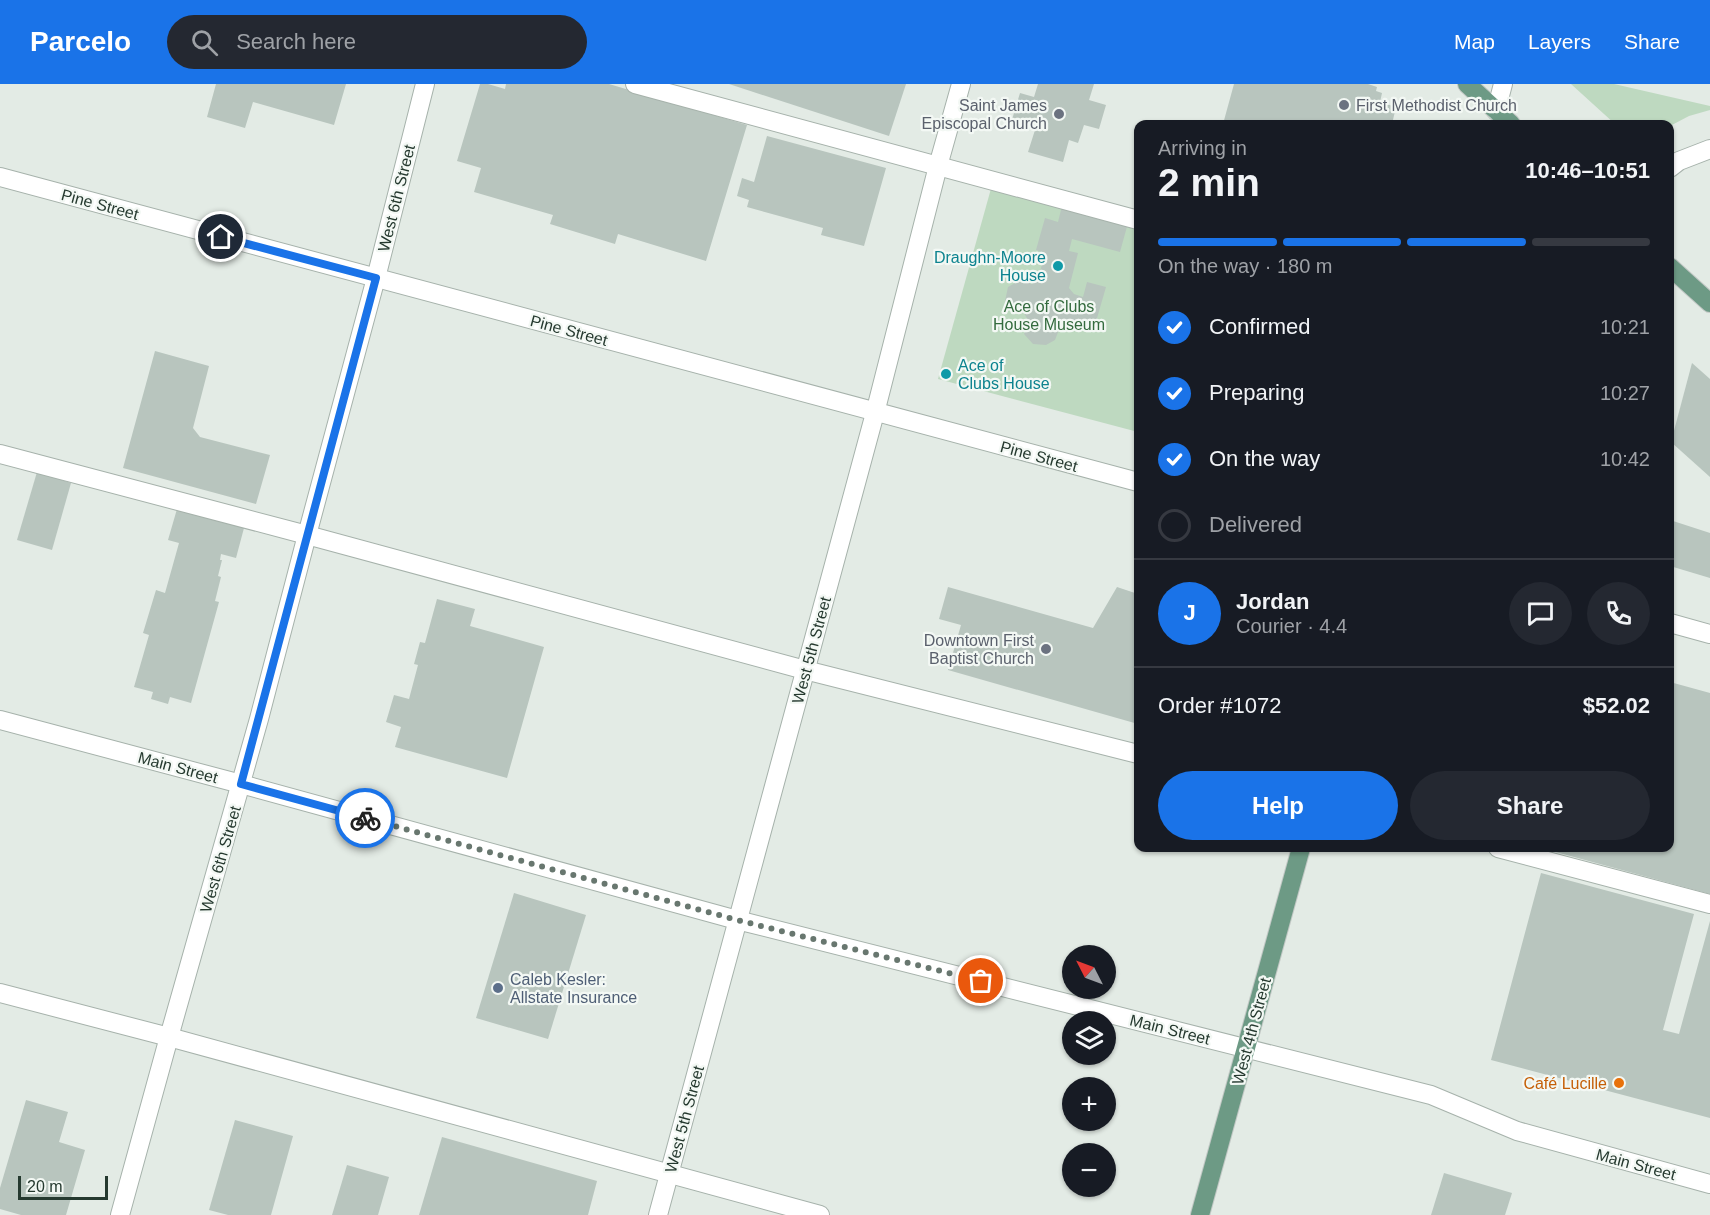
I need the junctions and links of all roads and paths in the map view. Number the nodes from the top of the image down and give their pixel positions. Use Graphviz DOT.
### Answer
graph roads {
  1 [pos="425,84"];
  2 [pos="635,84"];
  3 [pos="961,84"];
  4 [pos="1467,84"];
  5 [pos="1503,84"];
  6 [pos="1495,118"];
  7 [pos="1710,148"];
  8 [pos="1674,164"];
  9 [pos="938,166"];
  10 [pos="0,177"];
  11 [pos="1134,219"];
  12 [pos="1674,271"];
  13 [pos="376,278"];
  14 [pos="1710,303"];
  15 [pos="875,413"];
  16 [pos="0,454"];
  17 [pos="1134,481"];
  18 [pos="307,535"];
  19 [pos="1674,624"];
  20 [pos="1710,634"];
  21 [pos="805,670"];
  22 [pos="0,720"];
  23 [pos="1134,753"];
  24 [pos="241,784"];
  25 [pos="1300,852"];
  26 [pos="1513,852"];
  27 [pos="1710,904"];
  28 [pos="737,920"];
  29 [pos="0,993"];
  30 [pos="169,1037"];
  31 [pos="1247,1049"];
  32 [pos="669,1174"];
  33 [pos="1710,1184"];
  34 [pos="120,1215"];
  35 [pos="658,1215"];
  36 [pos="820,1215"];
  37 [pos="1200,1215"];
  1 -- 13 [label="street, West 6th Street"];
  2 -- 9 [label="street"];
  3 -- 9 [label="street, West 5th Street"];
  4 -- 6 [label="main road"];
  5 -- 6 [label="street"];
  7 -- 8 [label="street"];
  9 -- 11 [label="street"];
  9 -- 15 [label="street, West 5th Street"];
  10 -- 13 [label="street, Pine Street"];
  12 -- 14 [label="main road"];
  13 -- 15 [label="street, Pine Street"];
  13 -- 18 [label="street, West 6th Street"];
  15 -- 17 [label="street, Pine Street"];
  15 -- 21 [label="street, West 5th Street"];
  16 -- 18 [label="street"];
  18 -- 21 [label="street"];
  18 -- 24 [label="street, West 6th Street"];
  19 -- 20 [label="street"];
  21 -- 23 [label="street"];
  21 -- 28 [label="street, West 5th Street"];
  22 -- 24 [label="street, Main Street"];
  24 -- 28 [label="street, Main Street"];
  24 -- 30 [label="street, West 6th Street"];
  25 -- 31 [label="main road, West 4th Street"];
  26 -- 27 [label="street"];
  28 -- 31 [label="street, Main Street"];
  28 -- 32 [label="street, West 5th Street"];
  29 -- 30 [label="street"];
  30 -- 32 [label="street"];
  30 -- 34 [label="street, West 6th Street"];
  31 -- 33 [label="street, Main Street"];
  31 -- 37 [label="main road, West 4th Street"];
  32 -- 35 [label="street, West 5th Street"];
  32 -- 36 [label="street"];
}
